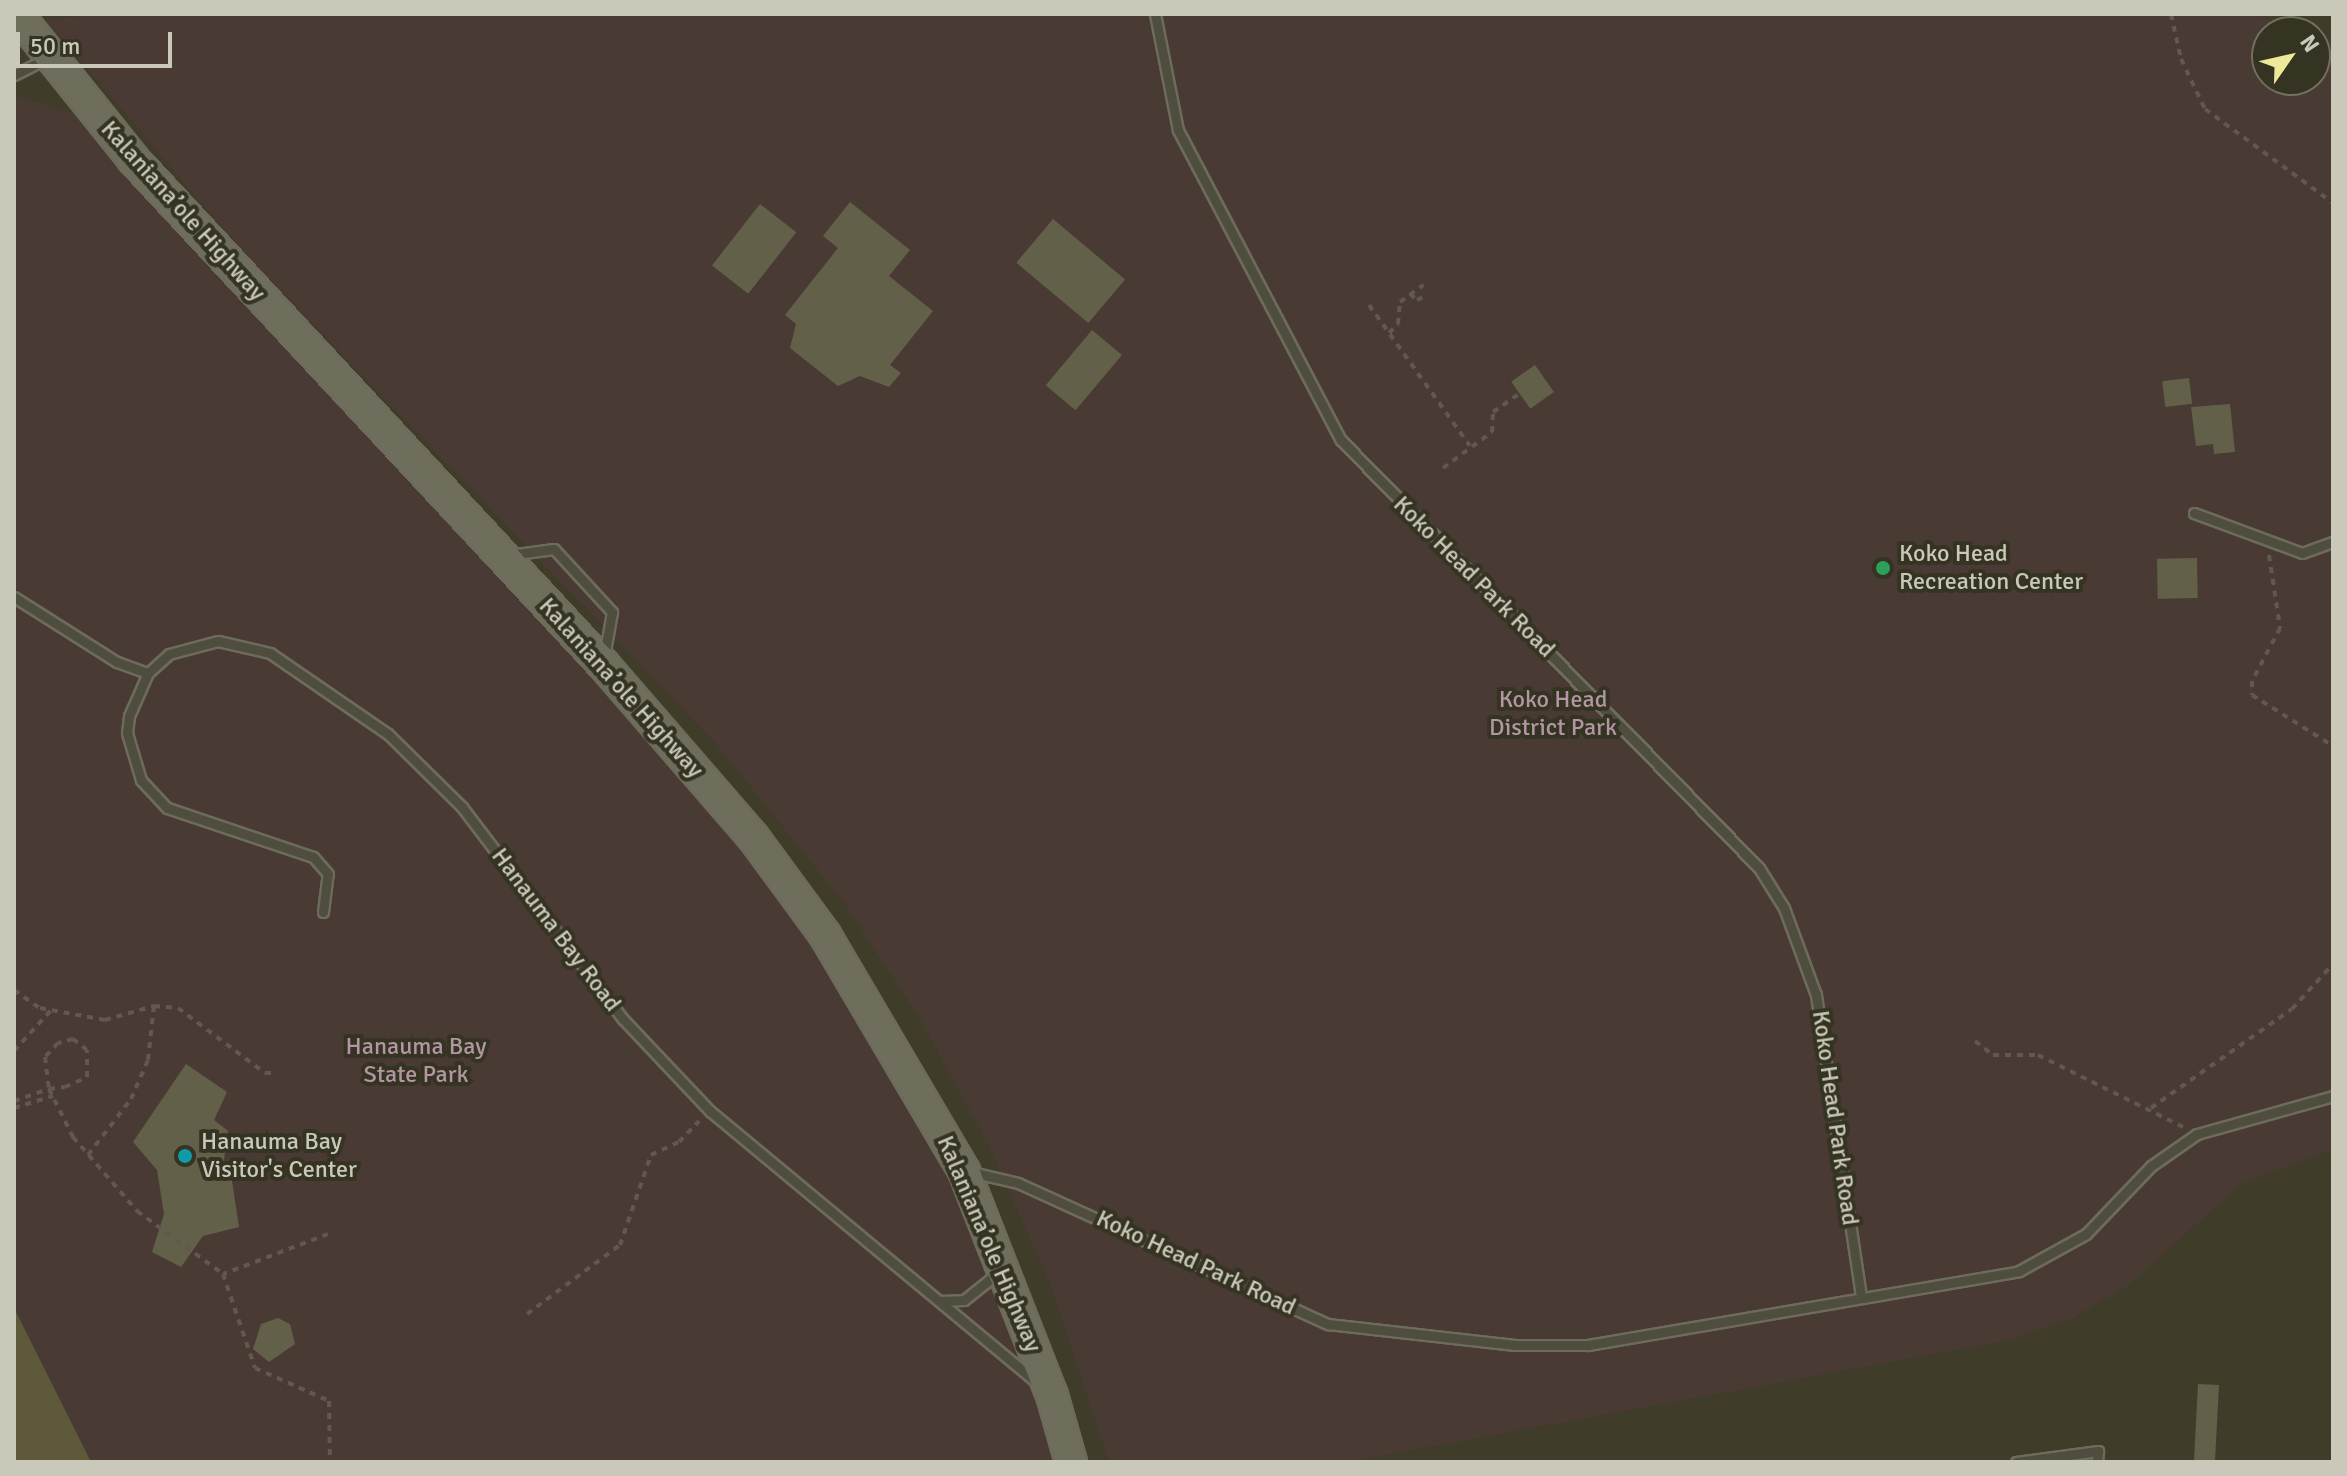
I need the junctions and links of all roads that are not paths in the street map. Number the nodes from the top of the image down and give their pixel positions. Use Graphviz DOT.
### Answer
graph roads {
  1 [pos="17,14"];
  2 [pos="1155,14"];
  3 [pos="49,56"];
  4 [pos="14,75"];
  5 [pos="2194,513"];
  6 [pos="2333,542"];
  7 [pos="503,555"];
  8 [pos="14,597"];
  9 [pos="603,664"];
  10 [pos="148,673"];
  11 [pos="323,912"];
  12 [pos="2333,1096"];
  13 [pos="964,1171"];
  14 [pos="1003,1268"];
  15 [pos="1861,1296"];
  16 [pos="939,1301"];
  17 [pos="1052,1395"];
  18 [pos="1071,1462"];
  19 [pos="2016,1462"];
  20 [pos="2097,1462"];
  1 -- 3 [label="main road, Kalaniana’ole Highway"];
  2 -- 15 [label="lane, Koko Head Park Road"];
  3 -- 4 [label="lane"];
  3 -- 7 [label="main road, Kalaniana’ole Highway"];
  5 -- 6 [label="lane"];
  7 -- 9 [label="main road, Kalaniana’ole Highway"];
  7 -- 9 [label="lane"];
  8 -- 10 [label="lane"];
  9 -- 13 [label="main road, Kalaniana’ole Highway"];
  10 -- 11 [label="lane"];
  10 -- 16 [label="lane, Hanauma Bay Road"];
  12 -- 15 [label="lane, Koko Head Park Road"];
  13 -- 14 [label="main road, Kalaniana’ole Highway"];
  13 -- 15 [label="lane, Koko Head Park Road"];
  14 -- 16 [label="lane"];
  14 -- 17 [label="main road, Kalaniana’ole Highway"];
  16 -- 17 [label="lane, Hanauma Bay Road"];
  17 -- 18 [label="main road, Kalaniana’ole Highway"];
  19 -- 20 [label="lane"];
}
